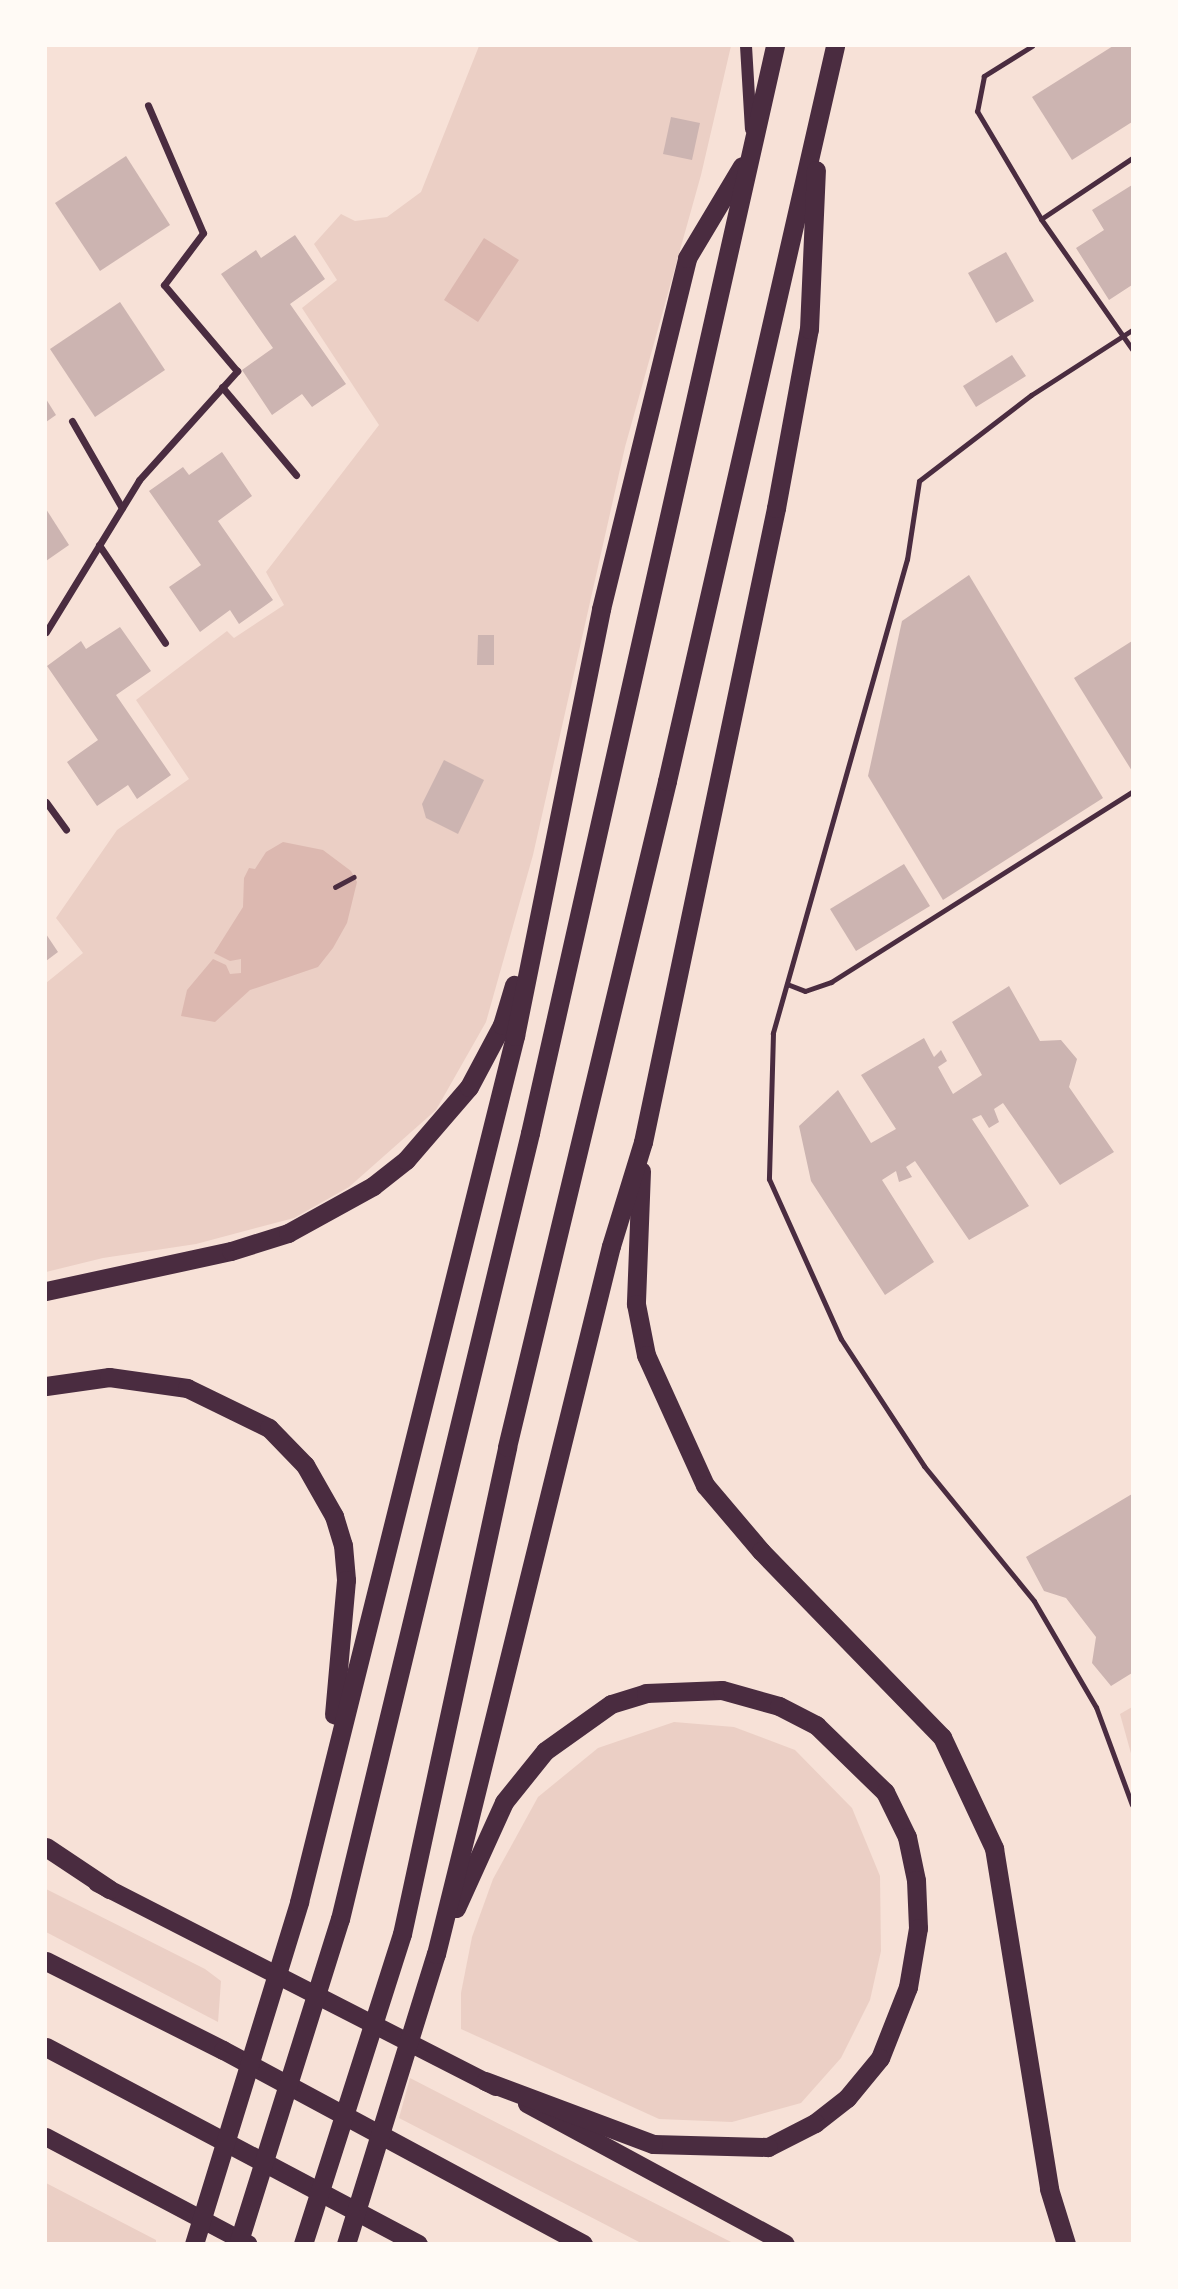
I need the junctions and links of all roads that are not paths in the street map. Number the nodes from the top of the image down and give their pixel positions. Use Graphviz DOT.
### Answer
graph roads {
  1 [pos="746,46"];
  2 [pos="775,46"];
  3 [pos="835,46"];
  4 [pos="1032,46"];
  5 [pos="148,105"];
  6 [pos="818,127"];
  7 [pos="752,150"];
  8 [pos="1132,159"];
  9 [pos="1041,219"];
  10 [pos="1132,330"];
  11 [pos="1124,336"];
  12 [pos="1132,349"];
  13 [pos="222,387"];
  14 [pos="72,421"];
  15 [pos="296,475"];
  16 [pos="122,508"];
  17 [pos="99,545"];
  18 [pos="46,632"];
  19 [pos="165,643"];
  20 [pos="1132,792"];
  21 [pos="46,802"];
  22 [pos="66,830"];
  23 [pos="530,949"];
  24 [pos="787,984"];
  25 [pos="643,1142"];
  26 [pos="46,1291"];
  27 [pos="46,1386"];
  28 [pos="1132,1805"];
  29 [pos="323,1808"];
  30 [pos="46,1847"];
  31 [pos="46,1858"];
  32 [pos="109,1889"];
  33 [pos="436,1954"];
  34 [pos="46,1961"];
  35 [pos="46,2047"];
  36 [pos="485,2081"];
  37 [pos="46,2137"];
  38 [pos="194,2244"];
  39 [pos="238,2244"];
  40 [pos="248,2244"];
  41 [pos="303,2244"];
  42 [pos="346,2244"];
  43 [pos="418,2244"];
  44 [pos="583,2244"];
  45 [pos="786,2244"];
  46 [pos="1066,2244"];
  1 -- 7 [label="street"];
  2 -- 7 [label="highway"];
  3 -- 6 [label="highway"];
  4 -- 9 [label="lane"];
  5 -- 13 [label="street"];
  6 -- 25 [label="highway"];
  6 -- 41 [label="highway"];
  7 -- 23 [label="highway"];
  7 -- 39 [label="highway"];
  8 -- 9 [label="lane"];
  9 -- 11 [label="lane"];
  10 -- 11 [label="lane"];
  11 -- 12 [label="lane"];
  11 -- 24 [label="lane"];
  13 -- 15 [label="street"];
  13 -- 16 [label="street"];
  14 -- 16 [label="street"];
  16 -- 17 [label="street"];
  17 -- 18 [label="street"];
  17 -- 19 [label="street"];
  20 -- 24 [label="lane"];
  21 -- 22 [label="street"];
  23 -- 26 [label="highway"];
  23 -- 29 [label="highway"];
  24 -- 28 [label="lane"];
  25 -- 33 [label="highway"];
  25 -- 46 [label="highway"];
  27 -- 29 [label="highway"];
  29 -- 38 [label="highway"];
  30 -- 32 [label="highway"];
  31 -- 32 [label="main road"];
  32 -- 36 [label="main road"];
  33 -- 36 [label="highway"];
  33 -- 42 [label="highway"];
  34 -- 44 [label="highway"];
  35 -- 43 [label="highway"];
  36 -- 45 [label="main road"];
  37 -- 40 [label="main road"];
}
